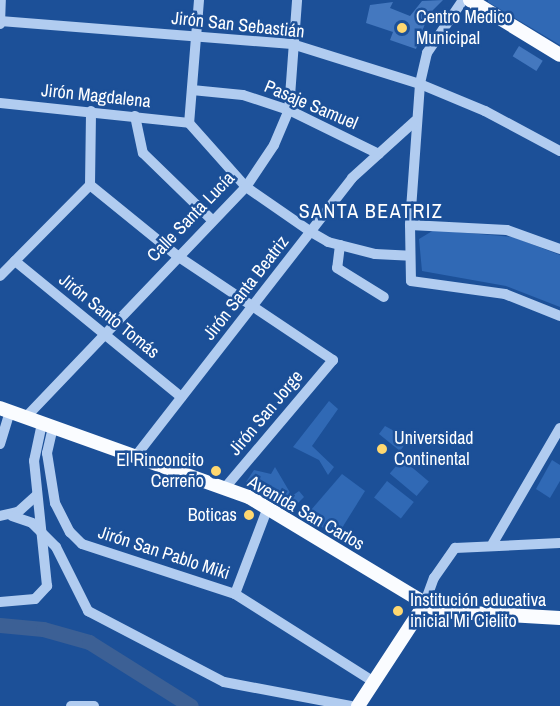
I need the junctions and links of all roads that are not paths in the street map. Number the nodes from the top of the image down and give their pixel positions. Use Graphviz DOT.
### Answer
graph roads {
  1 [pos="2,0"];
  2 [pos="199,0"];
  3 [pos="297,0"];
  4 [pos="463,0"];
  5 [pos="470,0"];
  6 [pos="0,22"];
  7 [pos="196,36"];
  8 [pos="292,44"];
  9 [pos="560,56"];
  10 [pos="420,84"];
  11 [pos="192,90"];
  12 [pos="0,103"];
  13 [pos="289,110"];
  14 [pos="91,111"];
  15 [pos="135,116"];
  16 [pos="415,121"];
  17 [pos="189,123"];
  18 [pos="560,151"];
  19 [pos="379,154"];
  20 [pos="90,185"];
  21 [pos="246,187"];
  22 [pos="212,220"];
  23 [pos="410,225"];
  24 [pos="311,232"];
  25 [pos="340,245"];
  26 [pos="560,249"];
  27 [pos="176,255"];
  28 [pos="410,256"];
  29 [pos="15,261"];
  30 [pos="0,276"];
  31 [pos="384,297"];
  32 [pos="251,308"];
  33 [pos="560,316"];
  34 [pos="103,333"];
  35 [pos="181,397"];
  36 [pos="5,410"];
  37 [pos="26,417"];
  38 [pos="48,425"];
  39 [pos="560,428"];
  40 [pos="0,444"];
  41 [pos="135,457"];
  42 [pos="225,488"];
  43 [pos="37,495"];
  44 [pos="268,507"];
  45 [pos="6,516"];
  46 [pos="42,532"];
  47 [pos="492,543"];
  48 [pos="560,543"];
  49 [pos="235,594"];
  50 [pos="0,602"];
  51 [pos="424,605"];
  52 [pos="560,618"];
  53 [pos="374,682"];
  54 [pos="70,706"];
  55 [pos="94,706"];
  56 [pos="351,706"];
  57 [pos="358,706"];
  1 -- 6 [label="street"];
  2 -- 7 [label="street"];
  3 -- 8 [label="street, Calle Santa Lucía"];
  4 -- 10 [label="street"];
  5 -- 9 [label="main road"];
  6 -- 7 [label="street, Jirón San Sebastián"];
  7 -- 8 [label="street, Jirón San Sebastián"];
  7 -- 11 [label="street"];
  8 -- 10 [label="street, Jirón San Sebastián"];
  8 -- 13 [label="street, Calle Santa Lucía"];
  10 -- 16 [label="street"];
  10 -- 18 [label="street, Jirón San Sebastián"];
  11 -- 13 [label="street, Pasaje Samuel"];
  11 -- 17 [label="street"];
  12 -- 14 [label="street, Jirón Magdalena"];
  13 -- 19 [label="street, Pasaje Samuel"];
  13 -- 21 [label="street, Calle Santa Lucía"];
  14 -- 15 [label="street, Jirón Magdalena"];
  14 -- 20 [label="street"];
  15 -- 17 [label="street, Jirón Magdalena"];
  15 -- 22 [label="street"];
  16 -- 19 [label="street, Jirón Santa Beatriz"];
  16 -- 23 [label="street"];
  17 -- 21 [label="street"];
  19 -- 24 [label="street, Jirón Santa Beatriz"];
  20 -- 27 [label="street"];
  20 -- 29 [label="street"];
  21 -- 22 [label="street, Calle Santa Lucía"];
  21 -- 24 [label="street"];
  22 -- 27 [label="street, Calle Santa Lucía"];
  23 -- 26 [label="street"];
  23 -- 28 [label="street"];
  24 -- 25 [label="street"];
  24 -- 32 [label="street, Jirón Santa Beatriz"];
  25 -- 28 [label="street"];
  25 -- 31 [label="street"];
  27 -- 32 [label="street"];
  27 -- 34 [label="street, Calle Santa Lucía"];
  28 -- 33 [label="street"];
  29 -- 30 [label="street"];
  29 -- 34 [label="street, Jirón Santo Tomás"];
  32 -- 35 [label="street, Jirón Santa Beatriz"];
  32 -- 42 [label="street, Jirón San Jorge"];
  34 -- 35 [label="street, Jirón Santo Tomás"];
  34 -- 37 [label="street, Calle Santa Lucía"];
  35 -- 41 [label="street, Jirón Santa Beatriz"];
  36 -- 37 [label="main road, Avenida San Carlos"];
  36 -- 40 [label="street"];
  37 -- 38 [label="main road, Avenida San Carlos"];
  38 -- 41 [label="main road, Avenida San Carlos"];
  38 -- 43 [label="street"];
  38 -- 49 [label="street, Jirón San Pablo Miki"];
  39 -- 47 [label="street"];
  41 -- 42 [label="main road, Avenida San Carlos"];
  42 -- 44 [label="main road, Avenida San Carlos"];
  43 -- 45 [label="street"];
  43 -- 46 [label="street"];
  44 -- 49 [label="street"];
  44 -- 51 [label="main road, Avenida San Carlos"];
  45 -- 46 [label="street"];
  46 -- 50 [label="street"];
  46 -- 56 [label="street"];
  47 -- 48 [label="street"];
  47 -- 51 [label="street"];
  49 -- 53 [label="street, Jirón San Pablo Miki"];
  51 -- 52 [label="main road, Avenida San Carlos"];
  51 -- 53 [label="main road"];
  53 -- 57 [label="main road"];
  54 -- 55 [label="street"];
}
